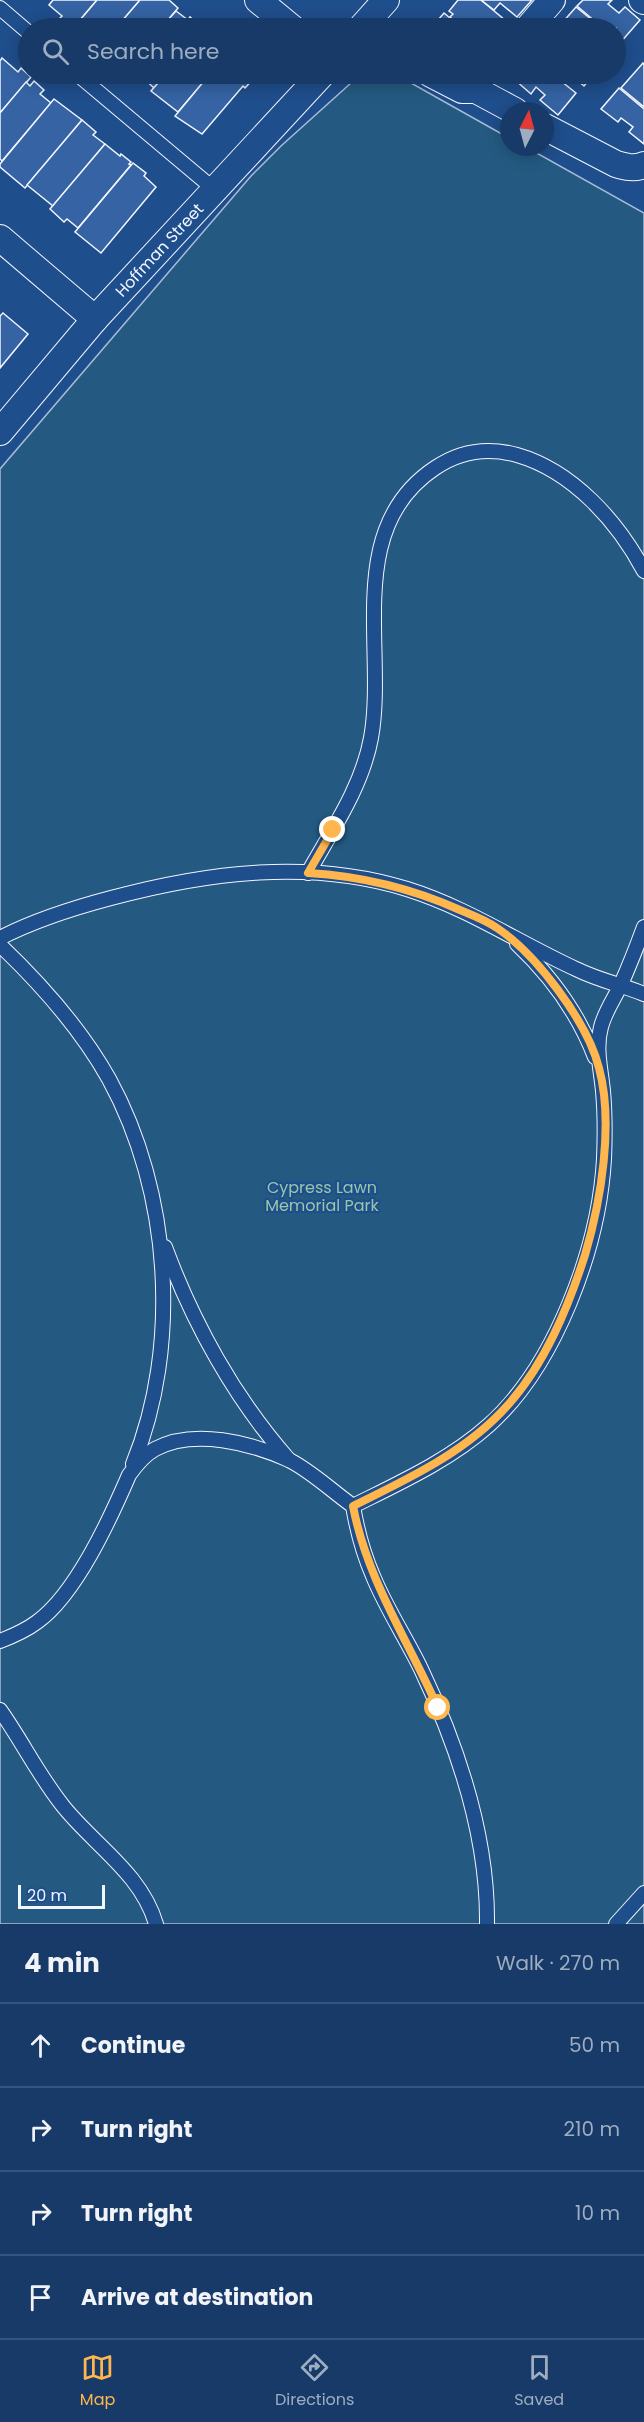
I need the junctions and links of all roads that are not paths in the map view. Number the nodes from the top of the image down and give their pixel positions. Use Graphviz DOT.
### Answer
graph roads {
  1 [pos="258,0"];
  2 [pos="386,0"];
  3 [pos="552,0"];
  4 [pos="0,8"];
  5 [pos="280,18"];
  6 [pos="370,18"];
  7 [pos="537,18"];
  8 [pos="18,23"];
  9 [pos="89,84"];
  10 [pos="313,84"];
  11 [pos="450,84"];
  12 [pos="477,84"];
  13 [pos="484,84"];
  14 [pos="505,102"];
  15 [pos="554,132"];
  16 [pos="644,165"];
  17 [pos="215,190"];
  18 [pos="0,238"];
  19 [pos="95,319"];
  20 [pos="0,432"];
  21 [pos="644,571"];
  22 [pos="308,873"];
  23 [pos="495,926"];
  24 [pos="644,927"];
  25 [pos="0,938"];
  26 [pos="0,945"];
  27 [pos="620,985"];
  28 [pos="644,994"];
  29 [pos="599,1068"];
  30 [pos="156,1217"];
  31 [pos="290,1461"];
  32 [pos="129,1475"];
  33 [pos="353,1506"];
  34 [pos="0,1641"];
  35 [pos="0,1710"];
  36 [pos="644,1893"];
  37 [pos="156,1924"];
  38 [pos="487,1924"];
  39 [pos="616,1924"];
  1 -- 5 [label="street"];
  2 -- 6 [label="street"];
  3 -- 7 [label="street"];
  4 -- 8 [label="lane"];
  9 -- 17 [label="lane"];
  10 -- 17 [label="street, Hoffman Street"];
  11 -- 12 [label="street"];
  13 -- 14 [label="street"];
  15 -- 16 [label="street"];
  17 -- 19 [label="street, Hoffman Street"];
  18 -- 19 [label="street"];
  19 -- 20 [label="street, Hoffman Street"];
  21 -- 22 [label="lane"];
  22 -- 23 [label="lane"];
  22 -- 25 [label="lane"];
  23 -- 27 [label="lane"];
  23 -- 29 [label="lane"];
  24 -- 27 [label="lane"];
  26 -- 30 [label="lane"];
  27 -- 28 [label="lane"];
  27 -- 29 [label="lane"];
  29 -- 33 [label="lane"];
  30 -- 31 [label="lane"];
  30 -- 32 [label="lane"];
  31 -- 32 [label="lane"];
  31 -- 33 [label="lane"];
  32 -- 34 [label="lane"];
  33 -- 38 [label="lane"];
  35 -- 37 [label="lane"];
  36 -- 39 [label="lane"];
}
